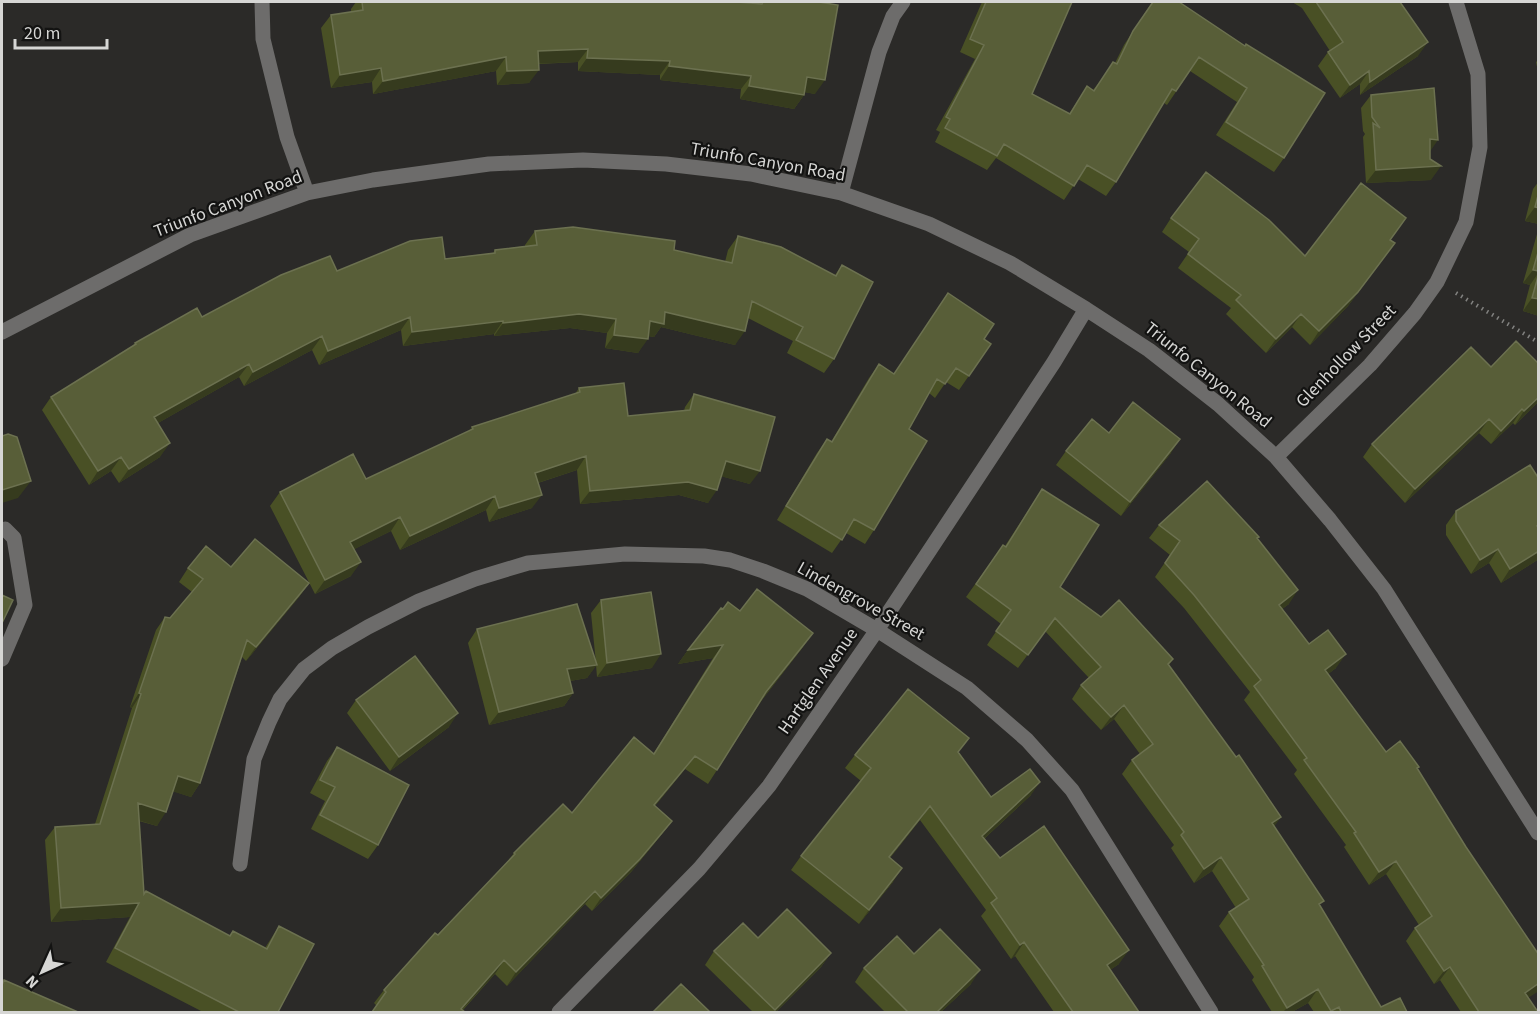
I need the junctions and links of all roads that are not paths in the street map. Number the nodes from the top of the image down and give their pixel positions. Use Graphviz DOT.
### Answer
graph roads {
  1 [pos="262,2"];
  2 [pos="903,2"];
  3 [pos="1456,2"];
  4 [pos="307,193"];
  5 [pos="841,193"];
  6 [pos="1086,309"];
  7 [pos="2,332"];
  8 [pos="1276,457"];
  9 [pos="2,530"];
  10 [pos="877,630"];
  11 [pos="2,659"];
  12 [pos="1539,833"];
  13 [pos="240,864"];
  14 [pos="559,1012"];
  15 [pos="1211,1012"];
  1 -- 4 [label="street"];
  2 -- 5 [label="street"];
  3 -- 8 [label="street, Glenhollow Street"];
  4 -- 5 [label="street, Triunfo Canyon Road"];
  4 -- 7 [label="street, Triunfo Canyon Road"];
  5 -- 6 [label="street, Triunfo Canyon Road"];
  6 -- 8 [label="street, Triunfo Canyon Road"];
  6 -- 10 [label="street, Hartglen Avenue"];
  8 -- 12 [label="street, Triunfo Canyon Road"];
  9 -- 11 [label="street"];
  10 -- 13 [label="street, Lindengrove Street"];
  10 -- 14 [label="street, Hartglen Avenue"];
  10 -- 15 [label="street, Lindengrove Street"];
}
